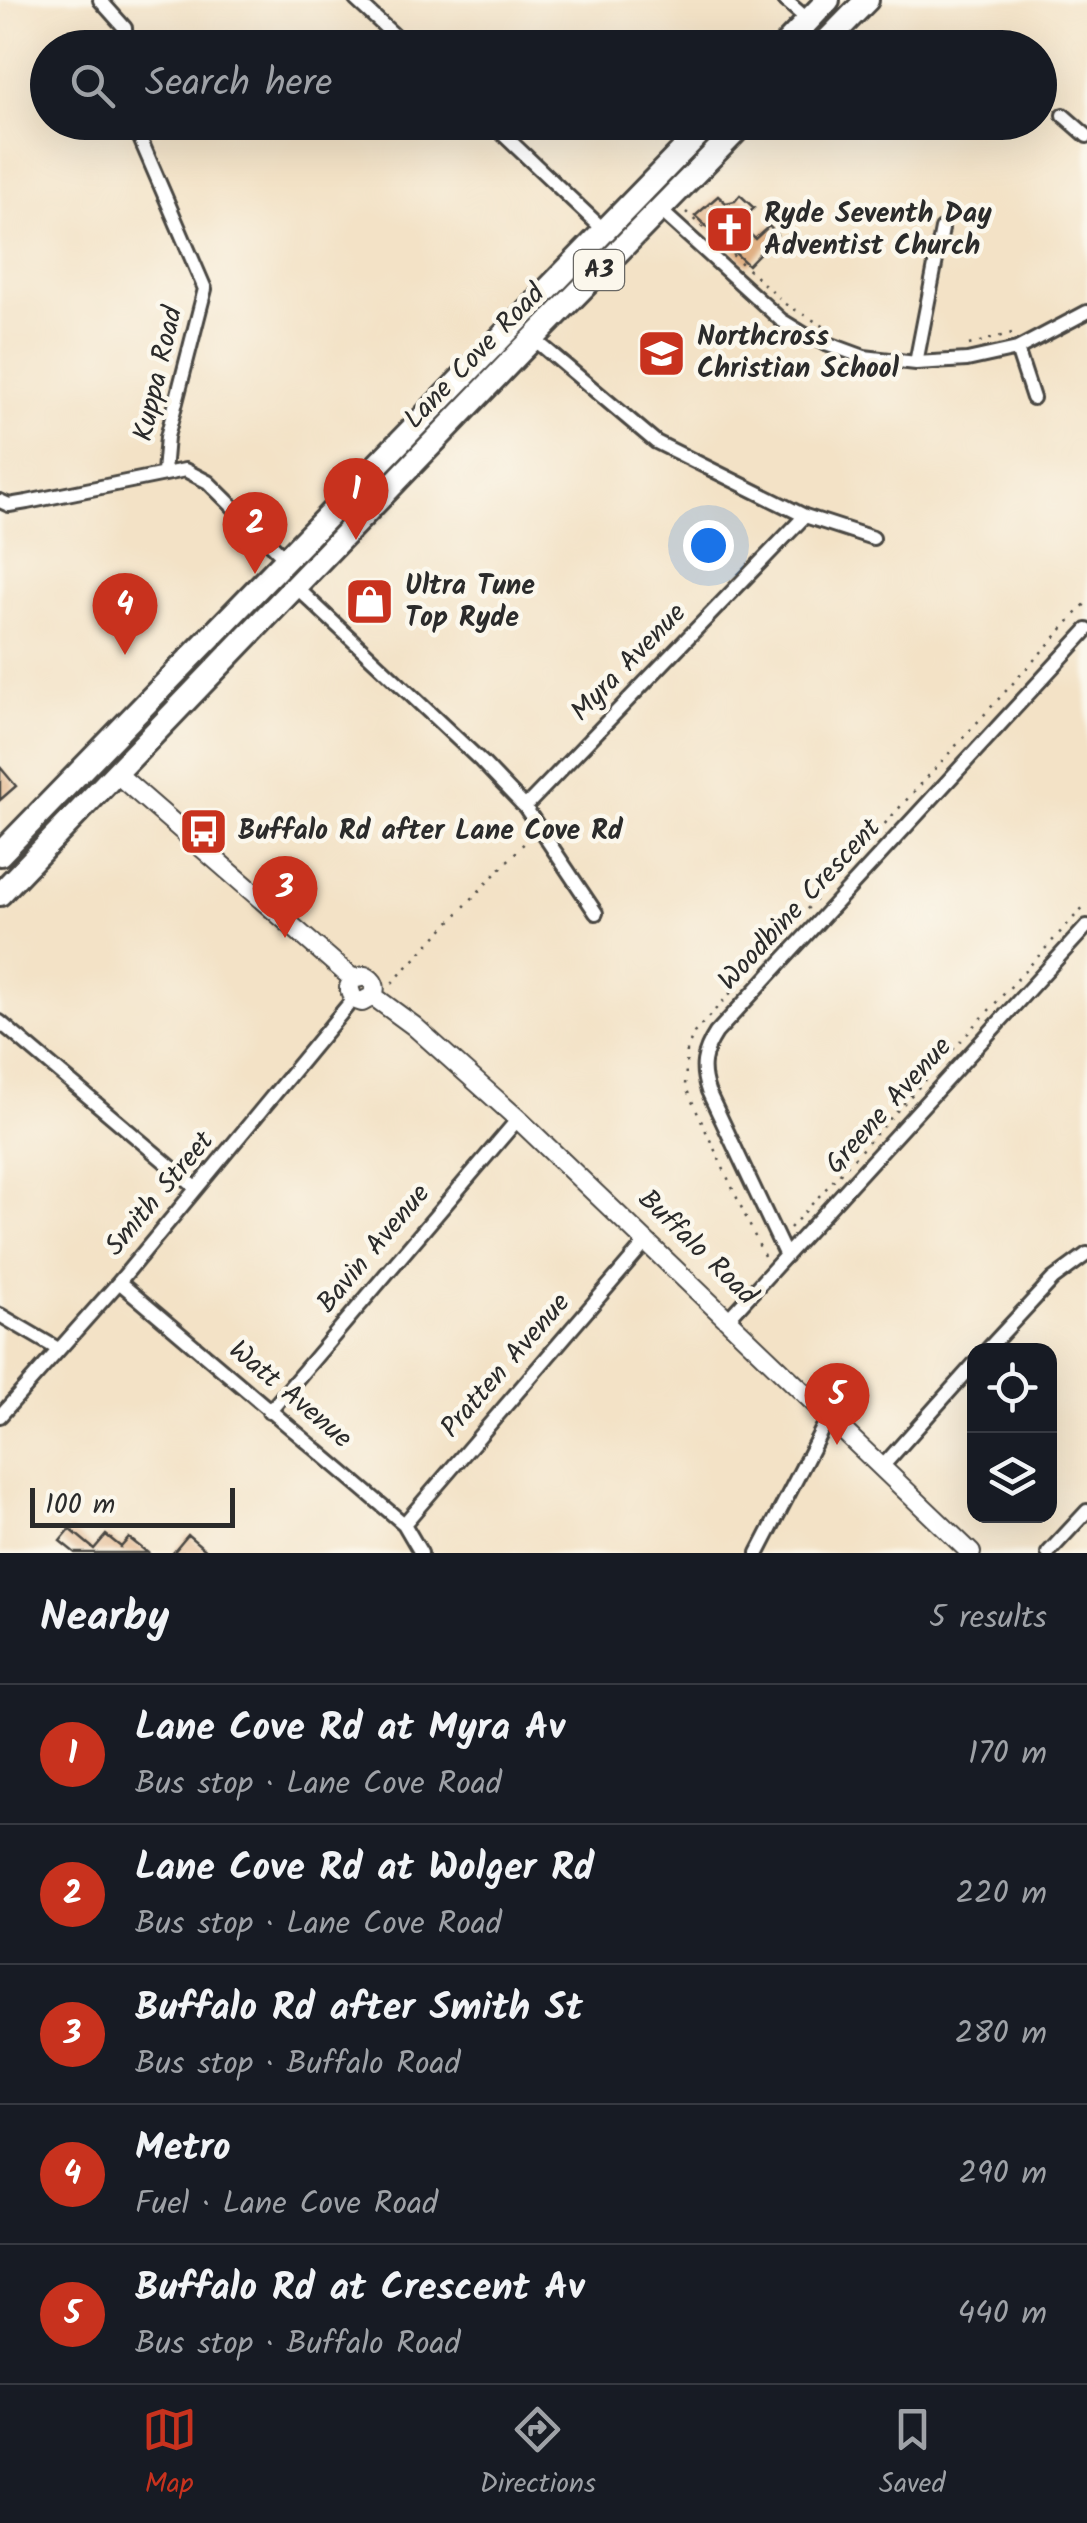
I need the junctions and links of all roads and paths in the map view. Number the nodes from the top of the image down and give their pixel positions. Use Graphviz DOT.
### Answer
graph roads {
  1 [pos="100,0"];
  2 [pos="356,0"];
  3 [pos="785,0"];
  4 [pos="828,0"];
  5 [pos="867,0"];
  6 [pos="808,20"];
  7 [pos="125,30"];
  8 [pos="388,30"];
  9 [pos="799,30"];
  10 [pos="838,30"];
  11 [pos="1063,115"];
  12 [pos="1087,136"];
  13 [pos="141,140"];
  14 [pos="509,140"];
  15 [pos="693,140"];
  16 [pos="729,140"];
  17 [pos="670,209"];
  18 [pos="942,229"];
  19 [pos="605,231"];
  20 [pos="1087,312"];
  21 [pos="826,327"];
  22 [pos="1022,330"];
  23 [pos="534,338"];
  24 [pos="966,346"];
  25 [pos="1017,349"];
  26 [pos="916,364"];
  27 [pos="1033,398"];
  28 [pos="164,472"];
  29 [pos="0,501"];
  30 [pos="805,516"];
  31 [pos="873,538"];
  32 [pos="286,558"];
  33 [pos="296,586"];
  34 [pos="1087,630"];
  35 [pos="96,756"];
  36 [pos="117,774"];
  37 [pos="525,807"];
  38 [pos="537,829"];
  39 [pos="0,854"];
  40 [pos="0,894"];
  41 [pos="1087,903"];
  42 [pos="596,912"];
  43 [pos="1087,926"];
  44 [pos="354,979"];
  45 [pos="391,984"];
  46 [pos="374,996"];
  47 [pos="353,999"];
  48 [pos="0,1022"];
  49 [pos="518,1119"];
  50 [pos="196,1188"];
  51 [pos="789,1229"];
  52 [pos="647,1241"];
  53 [pos="1087,1254"];
  54 [pos="786,1256"];
  55 [pos="119,1282"];
  56 [pos="0,1315"];
  57 [pos="727,1320"];
  58 [pos="994,1343"];
  59 [pos="58,1349"];
  60 [pos="967,1372"];
  61 [pos="269,1412"];
  62 [pos="0,1416"];
  63 [pos="830,1416"];
  64 [pos="880,1468"];
  65 [pos="1087,1511"];
  66 [pos="404,1524"];
  67 [pos="421,1553"];
  68 [pos="758,1553"];
  69 [pos="971,1553"];
  70 [pos="1048,1553"];
  1 -- 7 [label="street"];
  2 -- 8 [label="street"];
  3 -- 6 [label="street"];
  4 -- 6 [label="highway"];
  5 -- 10 [label="highway"];
  6 -- 9 [label="highway"];
  11 -- 12 [label="street"];
  13 -- 28 [label="street, Kuppa Road"];
  14 -- 19 [label="street"];
  15 -- 19 [label="highway, Lane Cove Road / A3"];
  16 -- 17 [label="highway, Lane Cove Road / A3"];
  17 -- 21 [label="path"];
  17 -- 23 [label="highway, Lane Cove Road / A3"];
  17 -- 26 [label="street"];
  18 -- 26 [label="street"];
  19 -- 32 [label="highway, Lane Cove Road / A3"];
  20 -- 25 [label="street"];
  22 -- 24 [label="path"];
  23 -- 30 [label="street"];
  23 -- 33 [label="highway, Lane Cove Road / A3"];
  25 -- 26 [label="street"];
  25 -- 27 [label="street"];
  28 -- 29 [label="street"];
  28 -- 32 [label="street"];
  30 -- 31 [label="street"];
  30 -- 37 [label="street, Myra Avenue"];
  32 -- 35 [label="highway, Lane Cove Road / A3"];
  33 -- 36 [label="highway, Lane Cove Road / A3"];
  33 -- 37 [label="street"];
  34 -- 54 [label="street, Woodbine Crescent"];
  35 -- 36 [label="highway"];
  35 -- 39 [label="highway, Lane Cove Road / A3"];
  36 -- 40 [label="highway, Lane Cove Road / A3"];
  36 -- 44 [label="street"];
  37 -- 38 [label="street"];
  38 -- 42 [label="street"];
  38 -- 45 [label="path"];
  41 -- 51 [label="path"];
  43 -- 54 [label="street, Greene Avenue"];
  44 -- 46 [label="street"];
  44 -- 47 [label="street"];
  46 -- 47 [label="street"];
  46 -- 49 [label="street, Buffalo Road"];
  47 -- 50 [label="street, Smith Street"];
  48 -- 50 [label="street"];
  49 -- 52 [label="street, Buffalo Road"];
  49 -- 61 [label="street, Bavin Avenue"];
  50 -- 55 [label="street, Smith Street"];
  52 -- 57 [label="street, Buffalo Road"];
  52 -- 66 [label="street, Pratten Avenue"];
  53 -- 58 [label="street"];
  54 -- 57 [label="street, Greene Avenue"];
  55 -- 59 [label="street, Smith Street"];
  55 -- 61 [label="street, Watt Avenue"];
  56 -- 59 [label="street"];
  57 -- 63 [label="street, Buffalo Road"];
  59 -- 62 [label="street, Smith Street"];
  60 -- 64 [label="street"];
  61 -- 66 [label="street, Watt Avenue"];
  63 -- 64 [label="street, Buffalo Road"];
  63 -- 68 [label="street"];
  64 -- 69 [label="street, Buffalo Road"];
  65 -- 70 [label="street"];
  66 -- 67 [label="street, Watt Avenue"];
}
